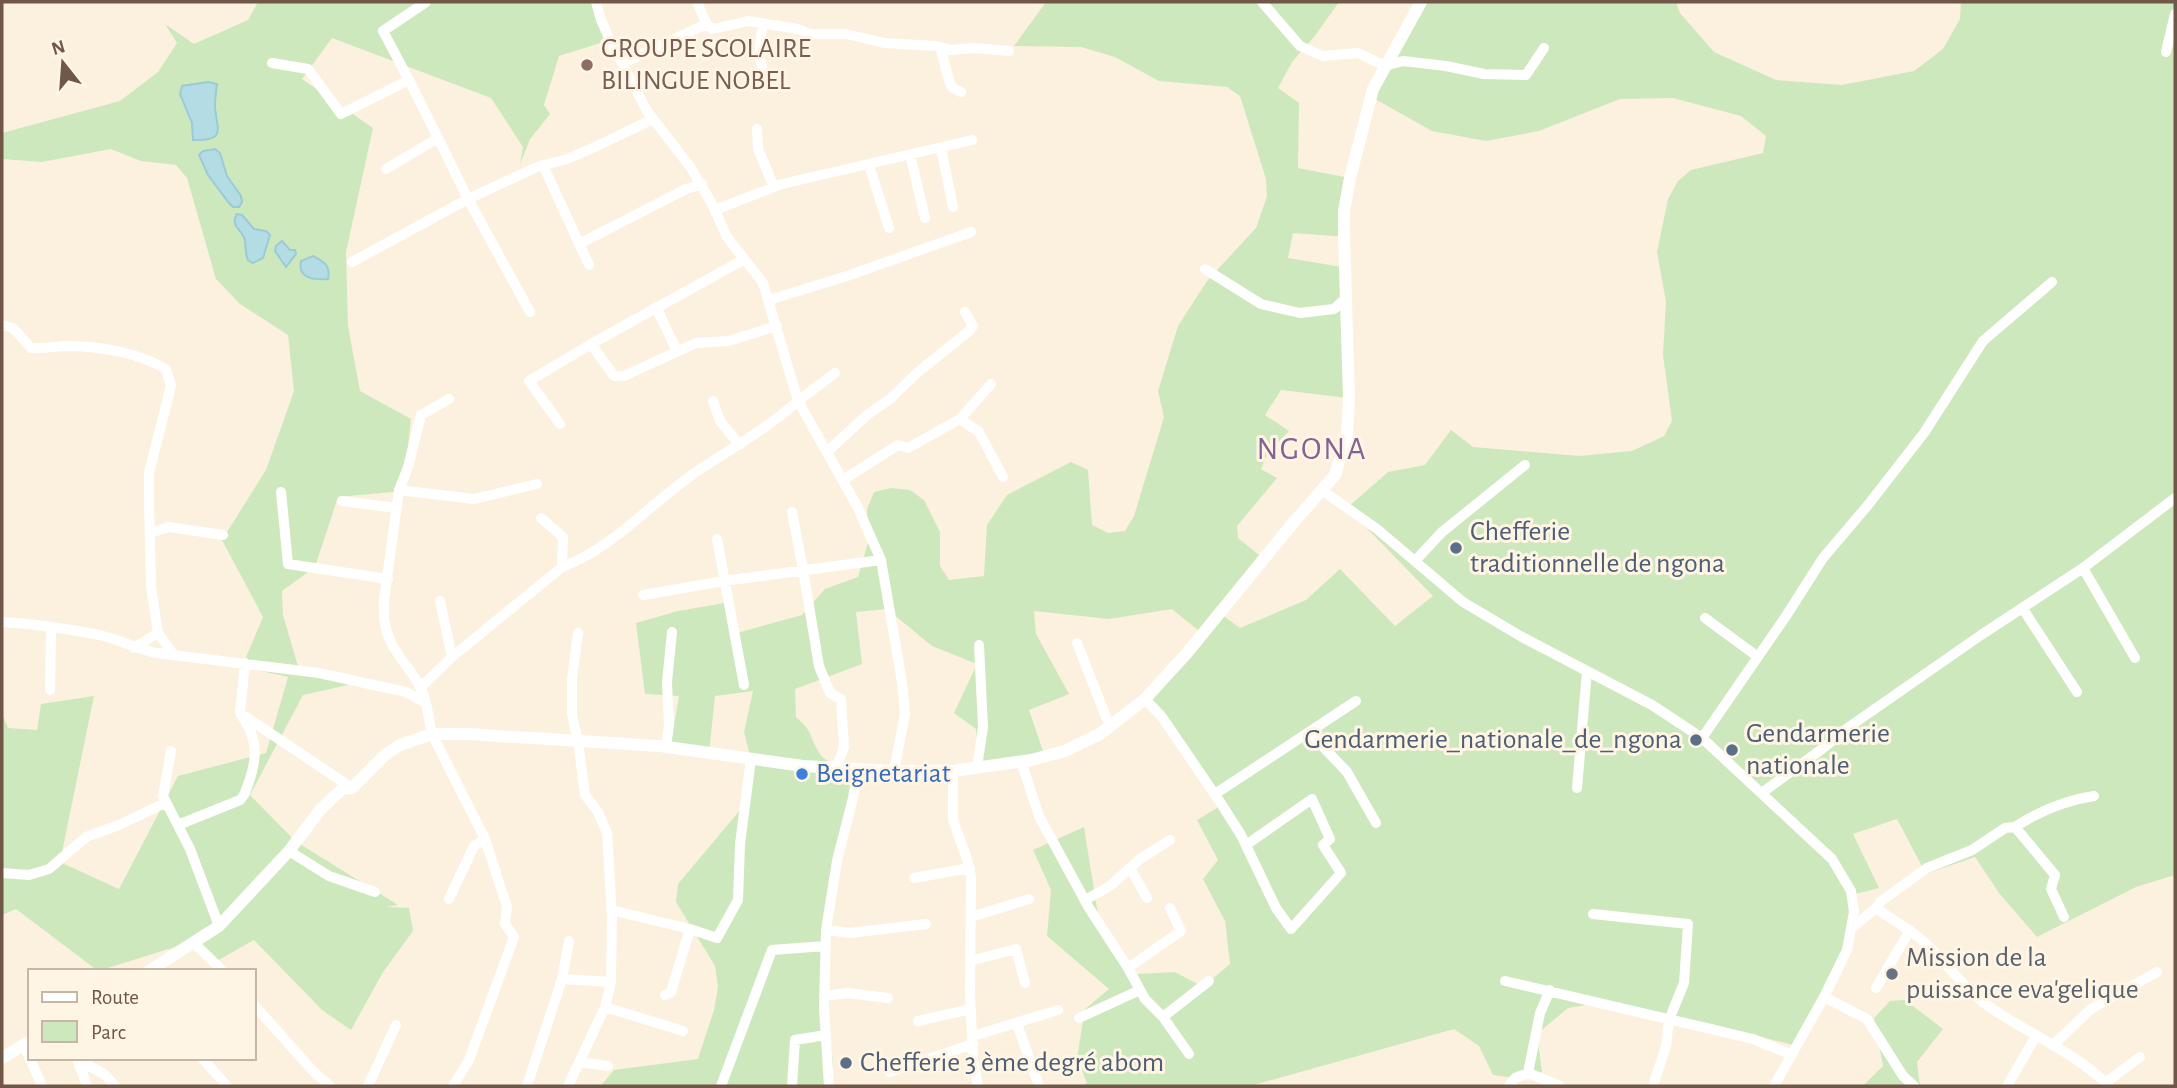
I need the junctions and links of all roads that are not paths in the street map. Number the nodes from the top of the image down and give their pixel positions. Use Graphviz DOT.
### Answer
graph roads {
  1 [pos="426,2"];
  2 [pos="596,2"];
  3 [pos="698,2"];
  4 [pos="1262,2"];
  5 [pos="1421,2"];
  6 [pos="2175,14"];
  7 [pos="763,23"];
  8 [pos="707,25"];
  9 [pos="940,47"];
  10 [pos="1544,48"];
  11 [pos="1009,51"];
  12 [pos="2166,52"];
  13 [pos="272,63"];
  14 [pos="623,63"];
  15 [pos="1385,66"];
  16 [pos="766,76"];
  17 [pos="409,80"];
  18 [pos="961,92"];
  19 [pos="653,118"];
  20 [pos="757,129"];
  21 [pos="438,138"];
  22 [pos="972,141"];
  23 [pos="941,148"];
  24 [pos="910,155"];
  25 [pos="543,165"];
  26 [pos="869,165"];
  27 [pos="386,169"];
  28 [pos="702,184"];
  29 [pos="774,187"];
  30 [pos="468,199"];
  31 [pos="953,207"];
  32 [pos="715,210"];
  33 [pos="925,218"];
  34 [pos="889,228"];
  35 [pos="971,232"];
  36 [pos="579,244"];
  37 [pos="743,260"];
  38 [pos="352,262"];
  39 [pos="589,265"];
  40 [pos="1205,269"];
  41 [pos="2052,282"];
  42 [pos="1347,297"];
  43 [pos="769,300"];
  44 [pos="656,307"];
  45 [pos="530,312"];
  46 [pos="965,313"];
  47 [pos="2,325"];
  48 [pos="777,326"];
  49 [pos="591,344"];
  50 [pos="677,351"];
  51 [pos="835,373"];
  52 [pos="991,384"];
  53 [pos="449,399"];
  54 [pos="713,401"];
  55 [pos="798,401"];
  56 [pos="960,419"];
  57 [pos="560,424"];
  58 [pos="740,445"];
  59 [pos="828,451"];
  60 [pos="1525,465"];
  61 [pos="1003,477"];
  62 [pos="843,481"];
  63 [pos="537,484"];
  64 [pos="399,490"];
  65 [pos="1323,491"];
  66 [pos="281,492"];
  67 [pos="2175,498"];
  68 [pos="342,501"];
  69 [pos="397,508"];
  70 [pos="792,512"];
  71 [pos="541,518"];
  72 [pos="150,533"];
  73 [pos="223,535"];
  74 [pos="717,539"];
  75 [pos="881,560"];
  76 [pos="1415,561"];
  77 [pos="562,568"];
  78 [pos="2083,568"];
  79 [pos="803,570"];
  80 [pos="388,579"];
  81 [pos="724,581"];
  82 [pos="643,595"];
  83 [pos="440,601"];
  84 [pos="2022,609"];
  85 [pos="1705,618"];
  86 [pos="3,623"];
  87 [pos="51,627"];
  88 [pos="672,632"];
  89 [pos="158,633"];
  90 [pos="578,633"];
  91 [pos="1077,643"];
  92 [pos="979,645"];
  93 [pos="134,648"];
  94 [pos="174,655"];
  95 [pos="452,657"];
  96 [pos="1758,657"];
  97 [pos="2135,658"];
  98 [pos="245,663"];
  99 [pos="1587,671"];
  100 [pos="744,685"];
  101 [pos="422,686"];
  102 [pos="50,690"];
  103 [pos="2077,692"];
  104 [pos="1145,699"];
  105 [pos="1356,701"];
  106 [pos="426,703"];
  107 [pos="240,713"];
  108 [pos="1110,727"];
  109 [pos="1310,732"];
  110 [pos="432,734"];
  111 [pos="1702,738"];
  112 [pos="578,741"];
  113 [pos="666,747"];
  114 [pos="171,751"];
  115 [pos="751,759"];
  116 [pos="1021,761"];
  117 [pos="977,767"];
  118 [pos="836,768"];
  119 [pos="858,770"];
  120 [pos="894,771"];
  121 [pos="953,771"];
  122 [pos="352,788"];
  123 [pos="1577,788"];
  124 [pos="1762,793"];
  125 [pos="1215,794"];
  126 [pos="2094,796"];
  127 [pos="165,803"];
  128 [pos="1376,823"];
  129 [pos="178,825"];
  130 [pos="2015,827"];
  131 [pos="485,839"];
  132 [pos="1170,840"];
  133 [pos="1246,845"];
  134 [pos="289,851"];
  135 [pos="970,867"];
  136 [pos="1130,868"];
  137 [pos="2,873"];
  138 [pos="914,878"];
  139 [pos="375,892"];
  140 [pos="1147,898"];
  141 [pos="449,899"];
  142 [pos="1029,899"];
  143 [pos="1085,900"];
  144 [pos="1170,908"];
  145 [pos="1876,908"];
  146 [pos="611,910"];
  147 [pos="1593,914"];
  148 [pos="971,917"];
  149 [pos="2064,918"];
  150 [pos="926,924"];
  151 [pos="219,926"];
  152 [pos="1852,928"];
  153 [pos="690,929"];
  154 [pos="826,930"];
  155 [pos="1910,930"];
  156 [pos="569,941"];
  157 [pos="194,942"];
  158 [pos="825,946"];
  159 [pos="970,961"];
  160 [pos="1128,968"];
  161 [pos="152,969"];
  162 [pos="221,969"];
  163 [pos="2157,972"];
  164 [pos="562,979"];
  165 [pos="1209,981"];
  166 [pos="1505,981"];
  167 [pos="611,982"];
  168 [pos="1025,983"];
  169 [pos="1876,988"];
  170 [pos="1140,990"];
  171 [pos="1550,990"];
  172 [pos="665,995"];
  173 [pos="824,996"];
  174 [pos="1824,997"];
  175 [pos="888,998"];
  176 [pos="256,1007"];
  177 [pos="605,1007"];
  178 [pos="971,1009"];
  179 [pos="1058,1010"];
  180 [pos="1163,1017"];
  181 [pos="1079,1018"];
  182 [pos="1669,1020"];
  183 [pos="918,1021"];
  184 [pos="1017,1024"];
  185 [pos="396,1025"];
  186 [pos="683,1031"];
  187 [pos="826,1035"];
  188 [pos="2036,1036"];
  189 [pos="973,1040"];
  190 [pos="27,1043"];
  191 [pos="2053,1045"];
  192 [pos="1189,1054"];
  193 [pos="1790,1054"];
  194 [pos="2140,1057"];
  195 [pos="2,1058"];
  196 [pos="33,1060"];
  197 [pos="77,1060"];
  198 [pos="79,1060"];
  199 [pos="204,1060"];
  200 [pos="579,1062"];
  201 [pos="608,1066"];
  202 [pos="890,1072"];
  203 [pos="1528,1073"];
  204 [pos="2107,1085"];
  205 [pos="42,1086"];
  206 [pos="87,1086"];
  207 [pos="115,1086"];
  208 [pos="226,1086"];
  209 [pos="330,1086"];
  210 [pos="368,1086"];
  211 [pos="453,1086"];
  212 [pos="527,1086"];
  213 [pos="568,1086"];
  214 [pos="721,1086"];
  215 [pos="792,1086"];
  216 [pos="829,1086"];
  217 [pos="978,1086"];
  218 [pos="1039,1086"];
  219 [pos="1509,1086"];
  220 [pos="1560,1086"];
  221 [pos="1653,1086"];
  222 [pos="1774,1086"];
  223 [pos="1914,1086"];
  224 [pos="2007,1086"];
  1 -- 17 [label="street"];
  2 -- 14 [label="street"];
  3 -- 8 [label="street"];
  4 -- 15 [label="street"];
  5 -- 15 [label="street"];
  6 -- 12 [label="street"];
  7 -- 8 [label="street"];
  7 -- 9 [label="street"];
  7 -- 16 [label="street"];
  8 -- 14 [label="street"];
  9 -- 11 [label="street"];
  9 -- 18 [label="street"];
  10 -- 15 [label="street"];
  13 -- 17 [label="street"];
  14 -- 19 [label="street"];
  15 -- 42 [label="street"];
  17 -- 21 [label="street"];
  19 -- 25 [label="street"];
  19 -- 28 [label="street"];
  20 -- 29 [label="street"];
  21 -- 27 [label="street"];
  21 -- 30 [label="street"];
  22 -- 23 [label="street"];
  23 -- 24 [label="street"];
  23 -- 31 [label="street"];
  24 -- 26 [label="street"];
  24 -- 33 [label="street"];
  25 -- 30 [label="street"];
  25 -- 36 [label="street"];
  26 -- 29 [label="street"];
  26 -- 34 [label="street"];
  28 -- 32 [label="street"];
  28 -- 36 [label="street"];
  29 -- 32 [label="street"];
  30 -- 38 [label="street"];
  30 -- 45 [label="street"];
  32 -- 37 [label="street"];
  35 -- 43 [label="street"];
  36 -- 39 [label="street"];
  37 -- 43 [label="street"];
  37 -- 44 [label="street"];
  40 -- 42 [label="street"];
  41 -- 96 [label="street"];
  42 -- 65 [label="street"];
  43 -- 48 [label="street"];
  44 -- 49 [label="street"];
  44 -- 50 [label="street"];
  46 -- 59 [label="street"];
  47 -- 72 [label="street"];
  48 -- 50 [label="street"];
  48 -- 55 [label="street"];
  49 -- 50 [label="street"];
  49 -- 57 [label="street"];
  51 -- 55 [label="street"];
  52 -- 56 [label="street"];
  53 -- 64 [label="street"];
  54 -- 58 [label="street"];
  55 -- 58 [label="street"];
  55 -- 59 [label="street"];
  56 -- 61 [label="street"];
  56 -- 62 [label="street"];
  58 -- 77 [label="street"];
  59 -- 62 [label="street"];
  60 -- 76 [label="street"];
  62 -- 75 [label="street"];
  63 -- 64 [label="street"];
  64 -- 69 [label="street"];
  65 -- 76 [label="street"];
  65 -- 104 [label="street"];
  66 -- 80 [label="street"];
  67 -- 78 [label="street"];
  68 -- 69 [label="street"];
  69 -- 80 [label="street"];
  70 -- 79 [label="street"];
  71 -- 77 [label="street"];
  72 -- 73 [label="street"];
  72 -- 89 [label="street"];
  74 -- 81 [label="street"];
  75 -- 79 [label="street"];
  75 -- 120 [label="street"];
  76 -- 99 [label="street"];
  77 -- 95 [label="street"];
  78 -- 84 [label="street"];
  78 -- 97 [label="street"];
  79 -- 81 [label="street"];
  79 -- 118 [label="street"];
  80 -- 101 [label="street"];
  81 -- 82 [label="street"];
  81 -- 100 [label="street"];
  83 -- 95 [label="street"];
  84 -- 103 [label="street"];
  84 -- 124 [label="street"];
  85 -- 96 [label="street"];
  86 -- 87 [label="street"];
  87 -- 93 [label="street"];
  87 -- 102 [label="street"];
  88 -- 113 [label="street"];
  89 -- 93 [label="street"];
  89 -- 94 [label="street"];
  90 -- 112 [label="street"];
  91 -- 108 [label="street"];
  92 -- 117 [label="street"];
  93 -- 94 [label="street"];
  94 -- 98 [label="street"];
  95 -- 101 [label="street"];
  96 -- 111 [label="street"];
  98 -- 106 [label="street"];
  98 -- 107 [label="street"];
  99 -- 111 [label="street"];
  99 -- 123 [label="street"];
  101 -- 106 [label="street"];
  104 -- 108 [label="street"];
  104 -- 125 [label="street"];
  105 -- 109 [label="street"];
  106 -- 110 [label="street"];
  107 -- 122 [label="street"];
  107 -- 129 [label="street"];
  108 -- 116 [label="street"];
  109 -- 125 [label="street"];
  109 -- 128 [label="street"];
  110 -- 112 [label="street"];
  110 -- 122 [label="street"];
  110 -- 131 [label="street"];
  111 -- 124 [label="street"];
  112 -- 113 [label="street"];
  112 -- 146 [label="street"];
  113 -- 115 [label="street"];
  114 -- 127 [label="street"];
  115 -- 118 [label="street"];
  115 -- 153 [label="street"];
  116 -- 117 [label="street"];
  116 -- 143 [label="street"];
  117 -- 121 [label="street"];
  118 -- 119 [label="street"];
  119 -- 120 [label="street"];
  119 -- 154 [label="street"];
  120 -- 121 [label="street"];
  121 -- 135 [label="street"];
  122 -- 134 [label="street"];
  124 -- 152 [label="street"];
  125 -- 133 [label="street"];
  126 -- 130 [label="street"];
  127 -- 129 [label="street"];
  127 -- 137 [label="street"];
  129 -- 151 [label="street"];
  130 -- 145 [label="street"];
  130 -- 149 [label="street"];
  131 -- 141 [label="street"];
  131 -- 211 [label="street"];
  132 -- 136 [label="street"];
  133 -- 133 [label="street"];
  134 -- 139 [label="street"];
  134 -- 151 [label="street"];
  135 -- 138 [label="street"];
  135 -- 148 [label="street"];
  136 -- 140 [label="street"];
  136 -- 143 [label="street"];
  142 -- 148 [label="street"];
  143 -- 160 [label="street"];
  144 -- 160 [label="street"];
  145 -- 152 [label="street"];
  145 -- 155 [label="street"];
  146 -- 153 [label="street"];
  146 -- 167 [label="street"];
  147 -- 182 [label="street"];
  148 -- 159 [label="street"];
  150 -- 154 [label="street"];
  151 -- 157 [label="street"];
  152 -- 174 [label="street"];
  153 -- 172 [label="street"];
  154 -- 158 [label="street"];
  155 -- 169 [label="street"];
  155 -- 188 [label="street"];
  156 -- 164 [label="street"];
  157 -- 161 [label="street"];
  157 -- 162 [label="street"];
  158 -- 173 [label="street"];
  158 -- 214 [label="street"];
  159 -- 168 [label="street"];
  159 -- 178 [label="street"];
  160 -- 170 [label="street"];
  163 -- 191 [label="street"];
  164 -- 167 [label="street"];
  164 -- 212 [label="street"];
  165 -- 180 [label="street"];
  166 -- 171 [label="street"];
  167 -- 177 [label="street"];
  170 -- 180 [label="street"];
  170 -- 181 [label="street"];
  171 -- 182 [label="street"];
  171 -- 203 [label="street"];
  173 -- 175 [label="street"];
  173 -- 187 [label="street"];
  174 -- 193 [label="street"];
  174 -- 223 [label="street"];
  176 -- 209 [label="street"];
  177 -- 186 [label="street"];
  177 -- 200 [label="street"];
  178 -- 183 [label="street"];
  178 -- 189 [label="street"];
  179 -- 184 [label="street"];
  180 -- 192 [label="street"];
  182 -- 193 [label="street"];
  182 -- 221 [label="street"];
  184 -- 189 [label="street"];
  184 -- 218 [label="street"];
  185 -- 210 [label="street"];
  187 -- 215 [label="street"];
  187 -- 216 [label="street"];
  188 -- 191 [label="street"];
  188 -- 224 [label="street"];
  189 -- 202 [label="street"];
  189 -- 217 [label="street"];
  190 -- 195 [label="street"];
  191 -- 204 [label="street"];
  193 -- 222 [label="street"];
  194 -- 204 [label="street"];
  196 -- 205 [label="street"];
  197 -- 206 [label="street"];
  198 -- 207 [label="street"];
  199 -- 208 [label="street"];
  200 -- 201 [label="street"];
  200 -- 213 [label="street"];
  203 -- 219 [label="street"];
  203 -- 220 [label="street"];
}
